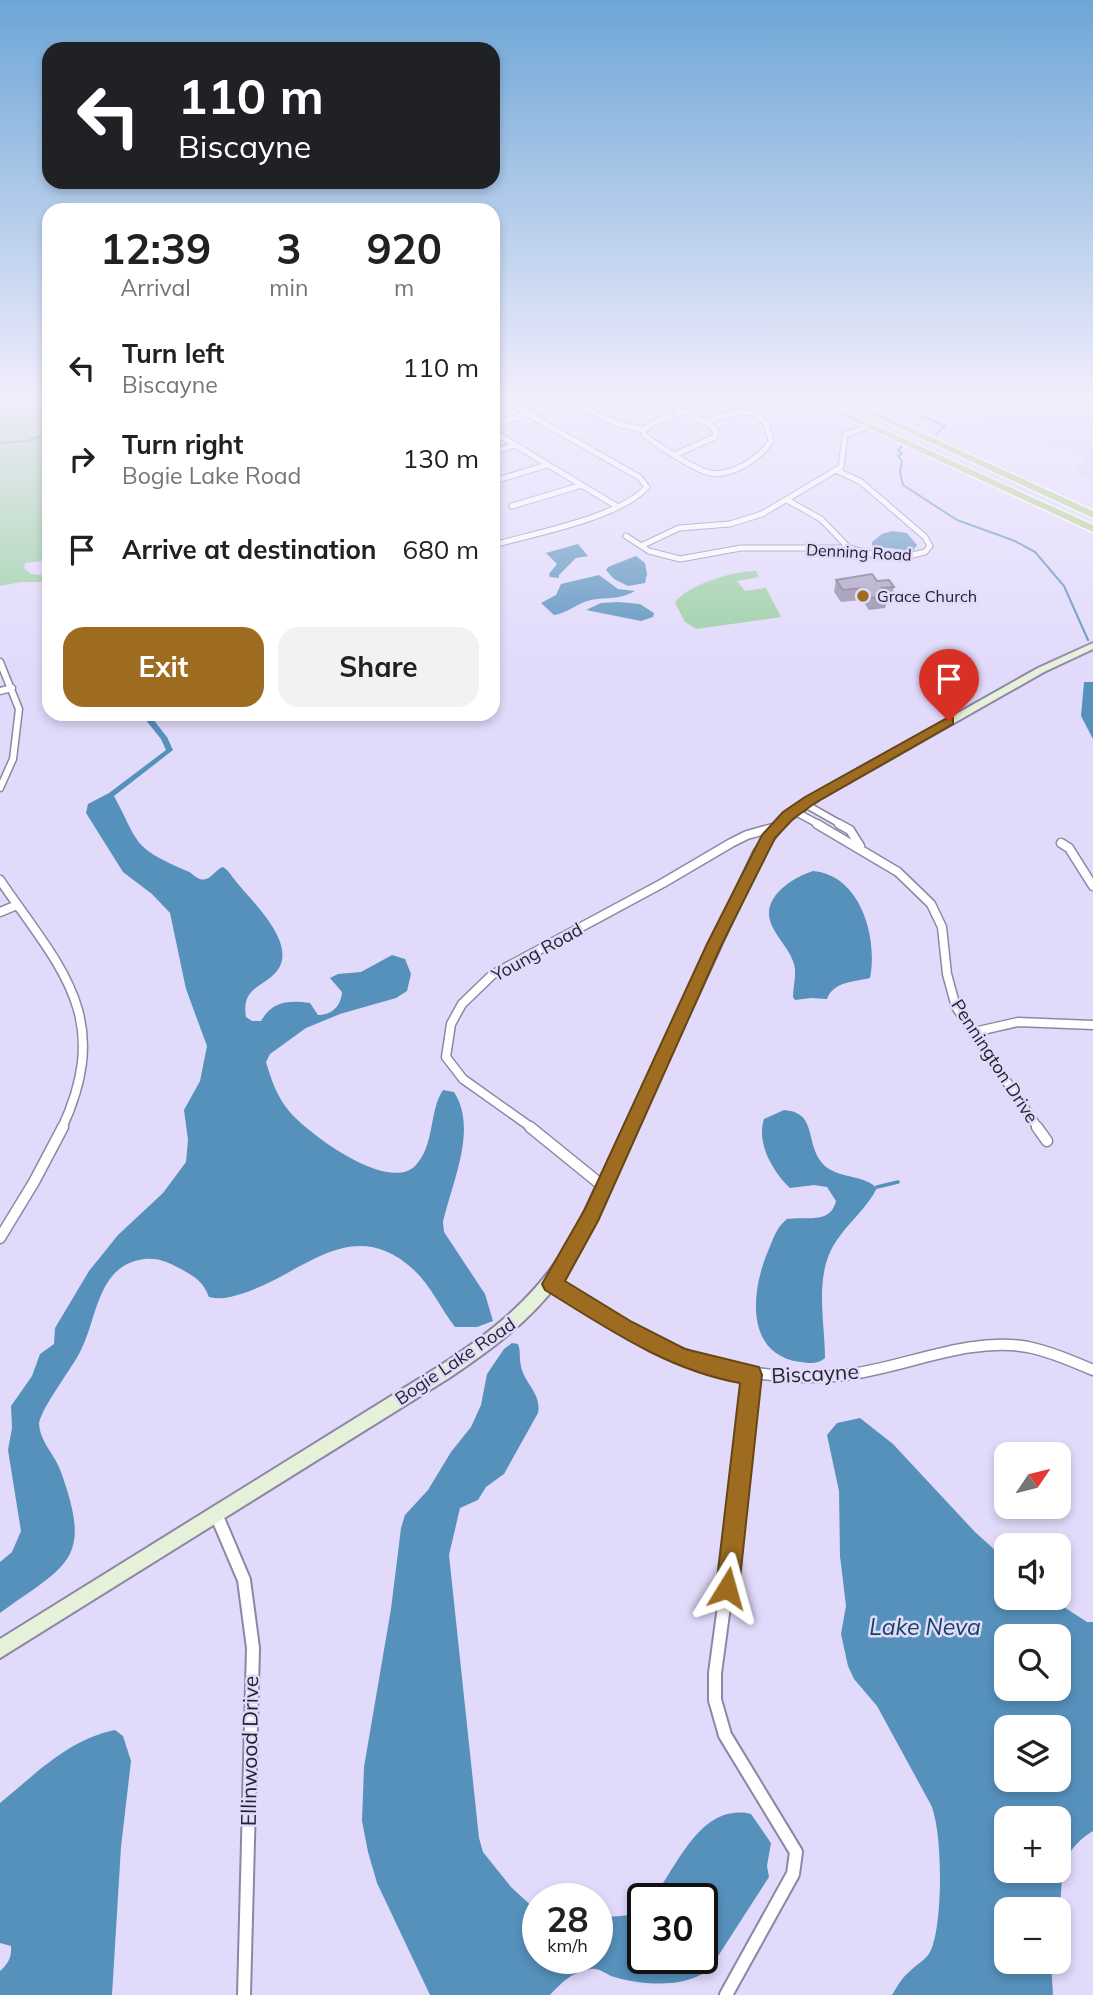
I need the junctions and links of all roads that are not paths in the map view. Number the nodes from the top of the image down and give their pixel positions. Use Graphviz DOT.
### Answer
graph roads {
  1 [pos="572,488"];
  2 [pos="587,488"];
  3 [pos="646,488"];
  4 [pos="806,488"];
  5 [pos="868,488"];
  6 [pos="1004,488"];
  7 [pos="1036,488"];
  8 [pos="1051,495"];
  9 [pos="1028,499"];
  10 [pos="787,500"];
  11 [pos="512,506"];
  12 [pos="618,507"];
  13 [pos="1092,514"];
  14 [pos="1069,518"];
  15 [pos="1093,529"];
  16 [pos="626,536"];
  17 [pos="500,543"];
  18 [pos="641,546"];
  19 [pos="849,548"];
  20 [pos="1093,646"];
  21 [pos="0,662"];
  22 [pos="12,688"];
  23 [pos="0,691"];
  24 [pos="0,788"];
  25 [pos="799,807"];
  26 [pos="776,827"];
  27 [pos="1061,843"];
  28 [pos="861,848"];
  29 [pos="0,880"];
  30 [pos="1093,886"];
  31 [pos="17,905"];
  32 [pos="0,912"];
  33 [pos="1093,1025"];
  34 [pos="974,1032"];
  35 [pos="1047,1141"];
  36 [pos="604,1188"];
  37 [pos="0,1238"];
  38 [pos="552,1284"];
  39 [pos="1093,1370"];
  40 [pos="751,1375"];
  41 [pos="216,1514"];
  42 [pos="0,1649"];
  43 [pos="244,1995"];
  44 [pos="726,1995"];
  1 -- 11 [label="street"];
  2 -- 12 [label="street"];
  3 -- 12 [label="street"];
  4 -- 10 [label="street"];
  5 -- 19 [label="street, Denning Road"];
  6 -- 9 [label="highway"];
  7 -- 8 [label="highway"];
  8 -- 9 [label="highway"];
  8 -- 13 [label="highway"];
  9 -- 14 [label="highway"];
  10 -- 18 [label="street"];
  10 -- 19 [label="street"];
  12 -- 17 [label="street"];
  13 -- 14 [label="highway"];
  14 -- 15 [label="highway"];
  16 -- 18 [label="street, Denning Road"];
  18 -- 19 [label="street, Denning Road"];
  20 -- 25 [label="main road, Bogie Lake Road"];
  21 -- 22 [label="street"];
  22 -- 23 [label="street"];
  22 -- 24 [label="street"];
  25 -- 26 [label="main road, Bogie Lake Road"];
  25 -- 28 [label="street, Pennington Drive"];
  25 -- 28 [label="street, Pennington Drive"];
  26 -- 36 [label="main road, Bogie Lake Road"];
  26 -- 36 [label="street, Young Road"];
  27 -- 30 [label="street"];
  28 -- 34 [label="street, Pennington Drive"];
  29 -- 31 [label="street"];
  31 -- 32 [label="street"];
  31 -- 37 [label="street"];
  33 -- 34 [label="street"];
  34 -- 35 [label="street, Pennington Drive"];
  36 -- 38 [label="main road, Bogie Lake Road"];
  38 -- 40 [label="street, Biscayne"];
  38 -- 41 [label="main road, Bogie Lake Road"];
  39 -- 40 [label="street, Biscayne"];
  40 -- 44 [label="street"];
  41 -- 42 [label="main road, Bogie Lake Road"];
  41 -- 43 [label="street, Ellinwood Drive"];
}
